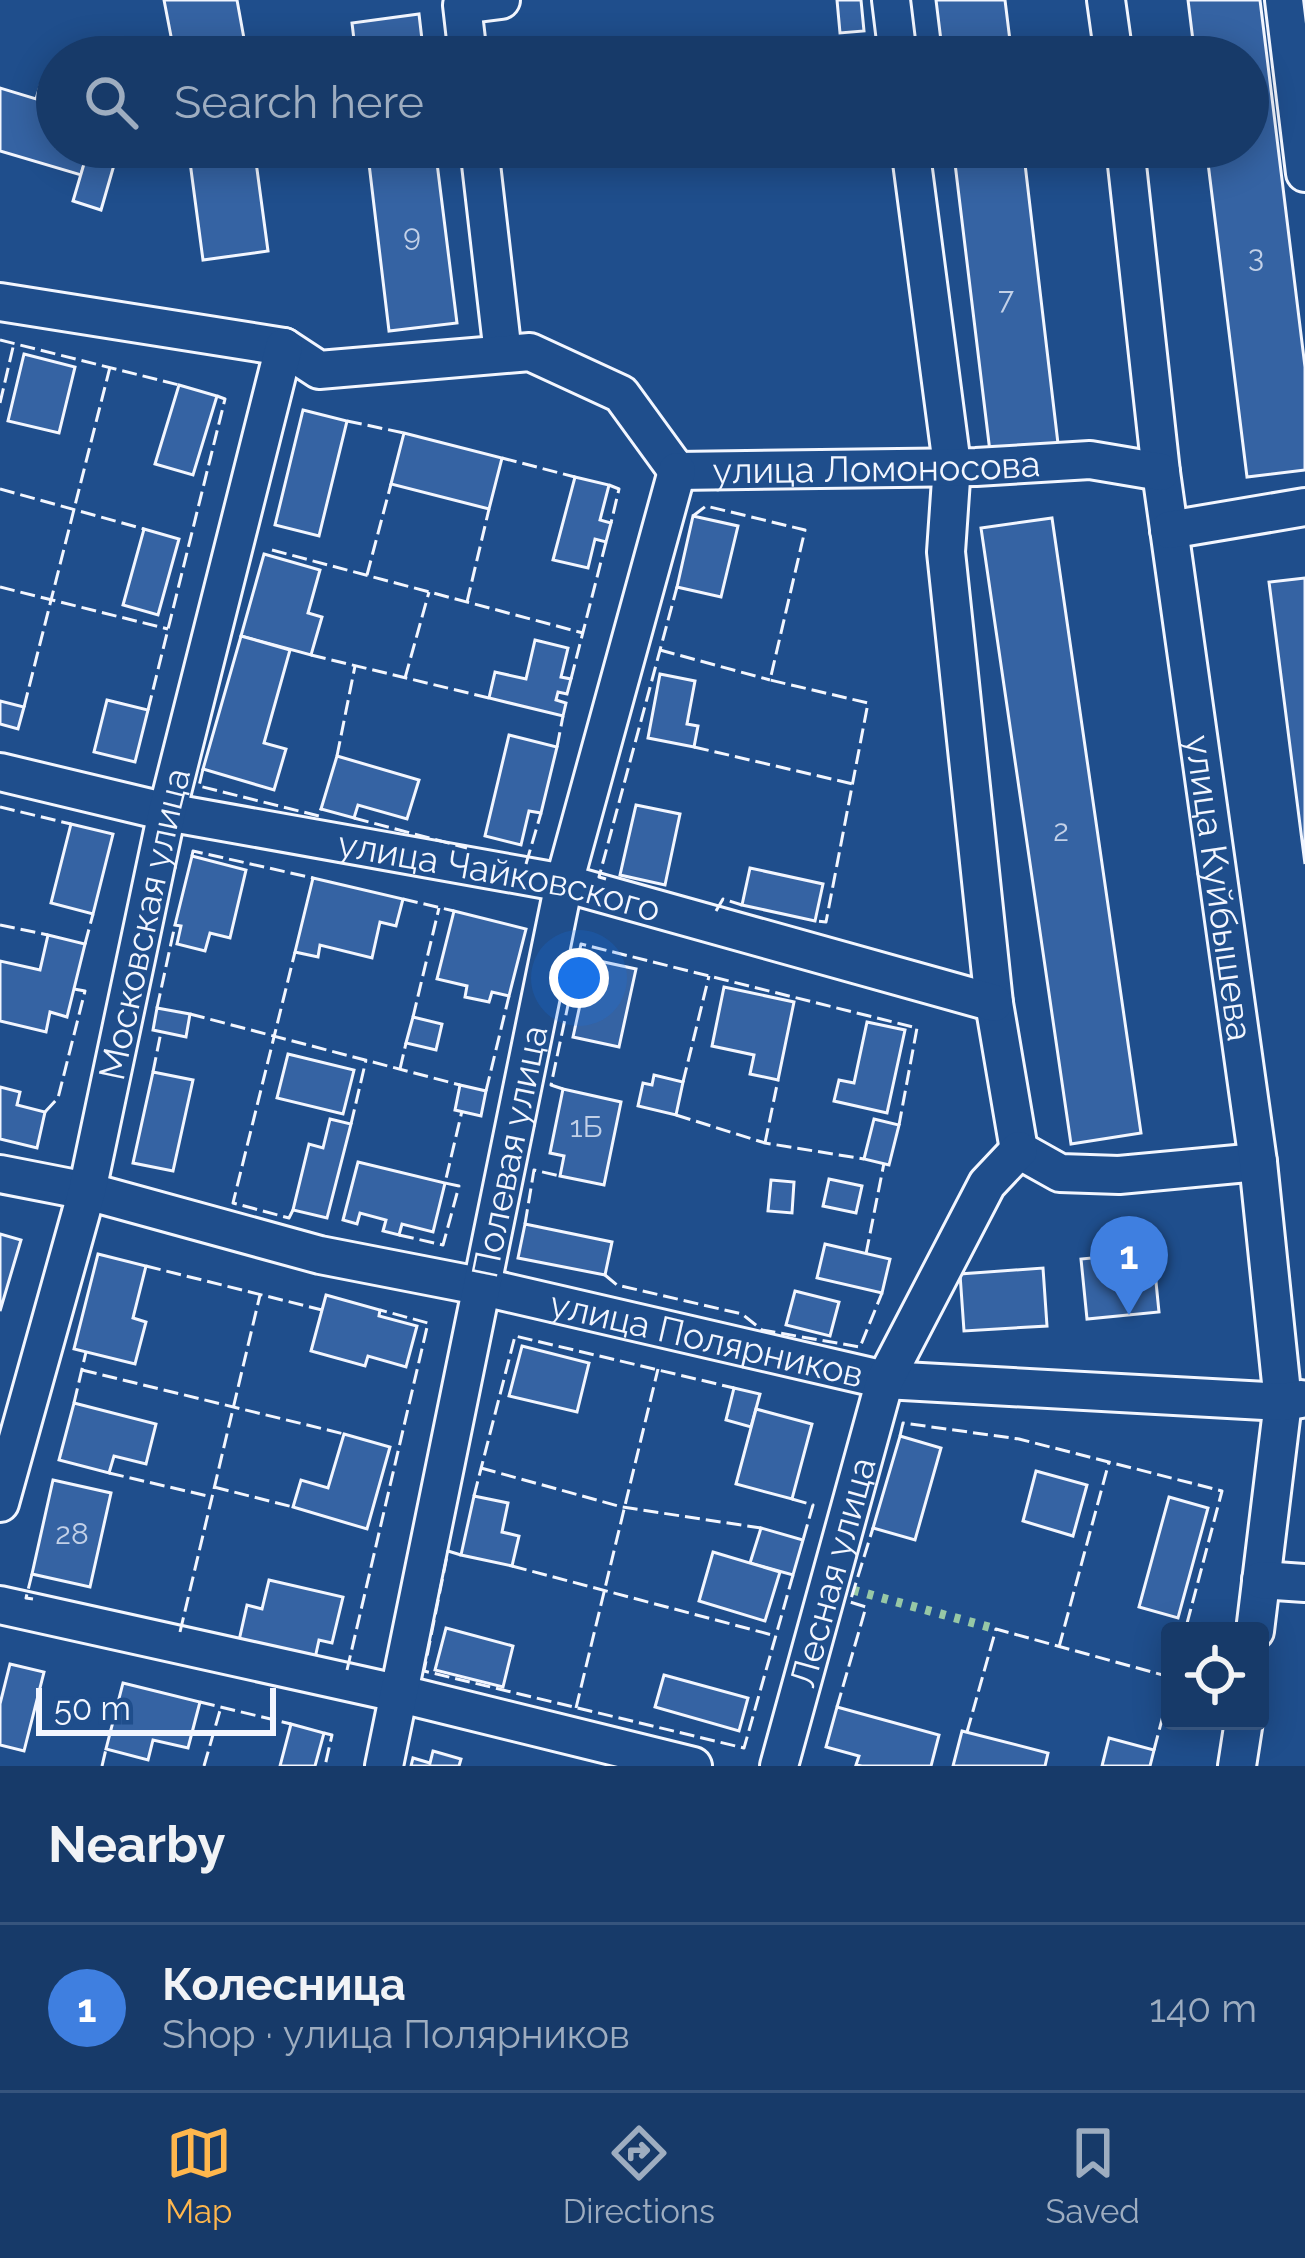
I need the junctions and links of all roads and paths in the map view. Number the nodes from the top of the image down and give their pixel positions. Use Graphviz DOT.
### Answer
graph roads {
  1 [pos="501,0"];
  2 [pos="891,0"];
  3 [pos="1106,0"];
  4 [pos="1284,0"];
  5 [pos="459,3"];
  6 [pos="464,36"];
  7 [pos="895,36"];
  8 [pos="1111,36"];
  9 [pos="481,168"];
  10 [pos="913,168"];
  11 [pos="1127,168"];
  12 [pos="1305,173"];
  13 [pos="0,302"];
  14 [pos="284,347"];
  15 [pos="503,354"];
  16 [pos="952,465"];
  17 [pos="677,471"];
  18 [pos="1161,472"];
  19 [pos="1305,507"];
  20 [pos="1169,530"];
  21 [pos="0,772"];
  22 [pos="167,812"];
  23 [pos="564,883"];
  24 [pos="994,1003"];
  25 [pos="1019,1150"];
  26 [pos="1258,1162"];
  27 [pos="0,1174"];
  28 [pos="87,1191"];
  29 [pos="479,1286"];
  30 [pos="885,1380"];
  31 [pos="1294,1400"];
  32 [pos="0,1503"];
  33 [pos="1261,1580"];
  34 [pos="1305,1583"];
  35 [pos="0,1605"];
  36 [pos="1256,1622"];
  37 [pos="401,1694"];
  38 [pos="1243,1730"];
  39 [pos="384,1766"];
  40 [pos="692,1766"];
  41 [pos="779,1766"];
  42 [pos="1237,1766"];
  1 -- 5 [label="street"];
  2 -- 7 [label="street"];
  3 -- 8 [label="street"];
  4 -- 12 [label="street"];
  5 -- 6 [label="street"];
  9 -- 15 [label="street"];
  10 -- 16 [label="street"];
  11 -- 18 [label="street, улица Куйбышева"];
  13 -- 14 [label="street, улица Ломоносова"];
  14 -- 15 [label="street, улица Ломоносова"];
  14 -- 22 [label="street, Московская улица"];
  15 -- 17 [label="street, улица Ломоносова"];
  16 -- 17 [label="street, улица Ломоносова"];
  16 -- 18 [label="street, улица Ломоносова"];
  16 -- 24 [label="street"];
  17 -- 23 [label="street, Полевая улица"];
  18 -- 20 [label="street, улица Куйбышева"];
  19 -- 20 [label="street"];
  20 -- 26 [label="street, улица Куйбышева"];
  21 -- 22 [label="street, улица Чайковского"];
  22 -- 23 [label="street, улица Чайковского"];
  22 -- 28 [label="street, Московская улица"];
  23 -- 24 [label="street, улица Чайковского"];
  23 -- 29 [label="street, Полевая улица"];
  24 -- 25 [label="street"];
  25 -- 26 [label="street"];
  25 -- 30 [label="street, Лесная улица"];
  26 -- 31 [label="street, улица Куйбышева"];
  27 -- 28 [label="street, улица Полярников"];
  28 -- 29 [label="street, улица Полярников"];
  28 -- 32 [label="street, Московская улица"];
  29 -- 30 [label="street, улица Полярников"];
  29 -- 37 [label="street, Полевая улица"];
  30 -- 31 [label="street, улица Полярников"];
  30 -- 41 [label="street, Лесная улица"];
  31 -- 33 [label="street, улица Куйбышева"];
  33 -- 34 [label="street"];
  33 -- 36 [label="street, улица Куйбышева"];
  35 -- 37 [label="street"];
  37 -- 39 [label="street, Полевая улица"];
  37 -- 40 [label="street"];
  38 -- 42 [label="street"];
}
